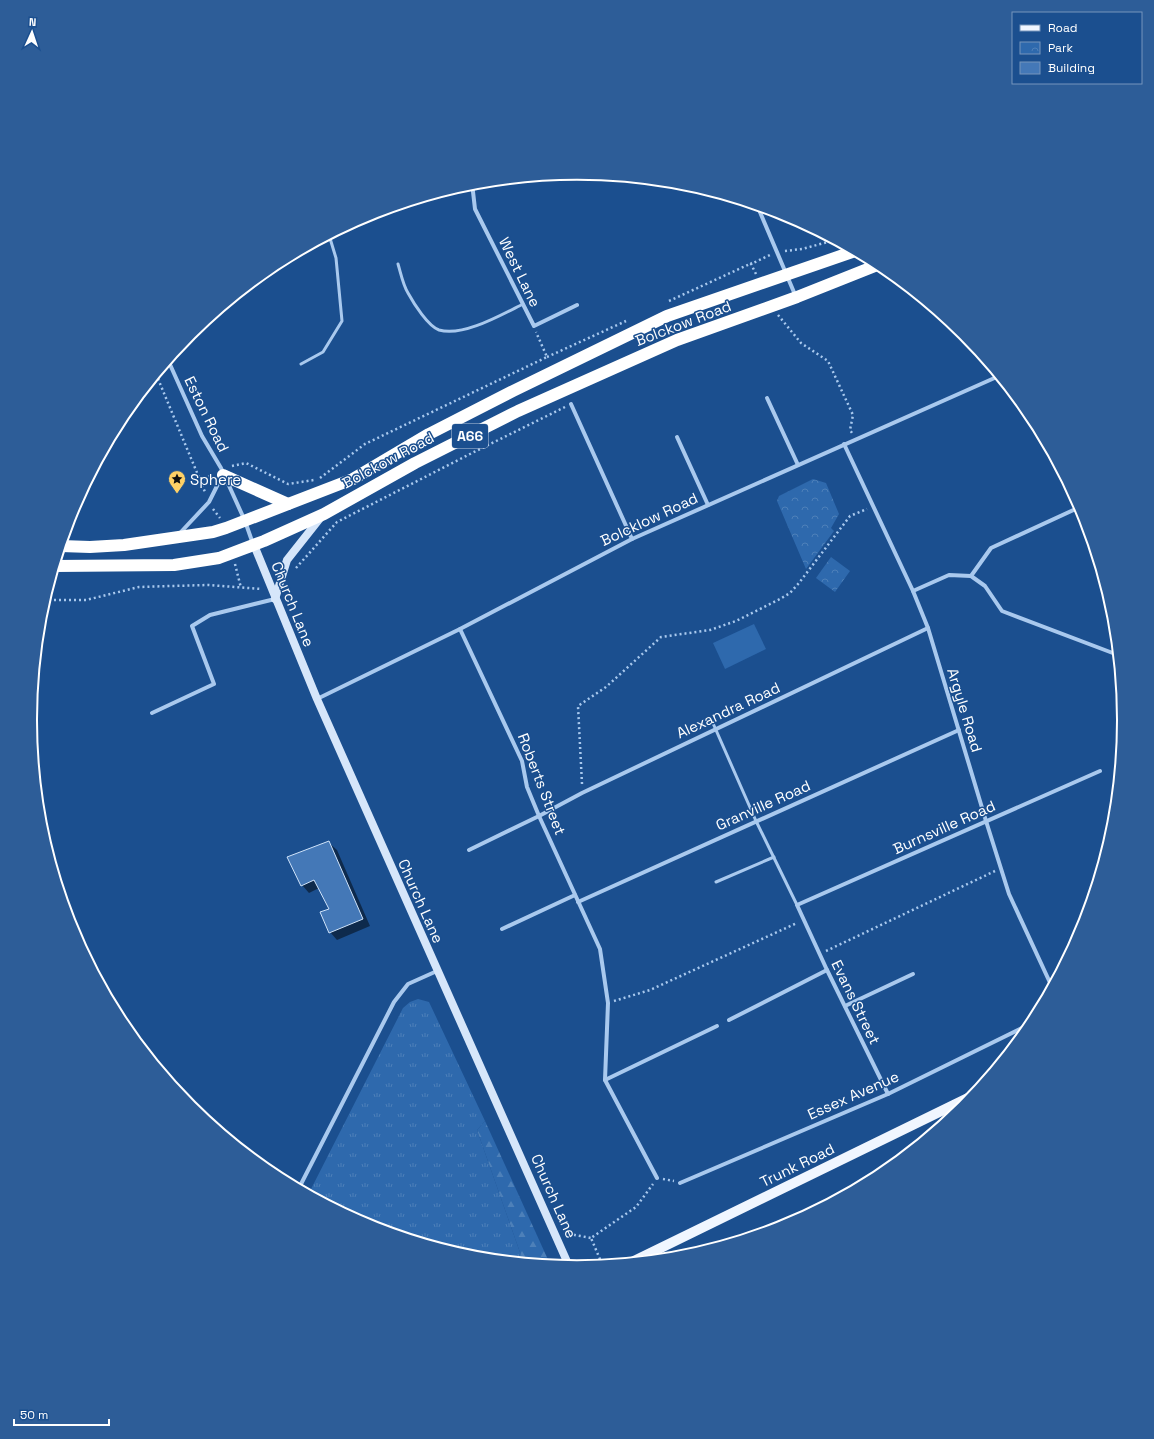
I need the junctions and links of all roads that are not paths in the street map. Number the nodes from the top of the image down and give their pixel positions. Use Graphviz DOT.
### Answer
graph roads {
  1 [pos="473,190"];
  2 [pos="760,211"];
  3 [pos="330,239"];
  4 [pos="849,253"];
  5 [pos="398,264"];
  6 [pos="871,267"];
  7 [pos="786,274"];
  8 [pos="797,298"];
  9 [pos="523,304"];
  10 [pos="577,305"];
  11 [pos="170,364"];
  12 [pos="301,364"];
  13 [pos="995,378"];
  14 [pos="768,398"];
  15 [pos="571,404"];
  16 [pos="677,437"];
  17 [pos="844,444"];
  18 [pos="798,465"];
  19 [pos="222,472"];
  20 [pos="288,504"];
  21 [pos="708,505"];
  22 [pos="1074,510"];
  23 [pos="328,511"];
  24 [pos="245,521"];
  25 [pos="176,538"];
  26 [pos="632,539"];
  27 [pos="254,544"];
  28 [pos="66,546"];
  29 [pos="60,566"];
  30 [pos="972,576"];
  31 [pos="913,591"];
  32 [pos="275,599"];
  33 [pos="928,628"];
  34 [pos="460,629"];
  35 [pos="1112,653"];
  36 [pos="317,700"];
  37 [pos="152,714"];
  38 [pos="712,721"];
  39 [pos="715,729"];
  40 [pos="959,730"];
  41 [pos="1100,771"];
  42 [pos="539,816"];
  43 [pos="756,821"];
  44 [pos="986,821"];
  45 [pos="469,850"];
  46 [pos="774,857"];
  47 [pos="716,882"];
  48 [pos="575,895"];
  49 [pos="578,902"];
  50 [pos="797,905"];
  51 [pos="502,929"];
  52 [pos="827,970"];
  53 [pos="437,971"];
  54 [pos="913,974"];
  55 [pos="1050,981"];
  56 [pos="845,1006"];
  57 [pos="729,1020"];
  58 [pos="717,1026"];
  59 [pos="1019,1029"];
  60 [pos="605,1080"];
  61 [pos="888,1094"];
  62 [pos="956,1104"];
  63 [pos="657,1178"];
  64 [pos="680,1182"];
  65 [pos="301,1183"];
  66 [pos="647,1255"];
  67 [pos="566,1259"];
  1 -- 9 [label="street, West Lane"];
  2 -- 7 [label="street"];
  3 -- 12 [label="lane"];
  4 -- 7 [label="highway, Bolckow Road / A66"];
  5 -- 9 [label="lane"];
  6 -- 8 [label="highway, Bolckow Road / A66"];
  7 -- 8 [label="street"];
  7 -- 20 [label="highway, Bolckow Road / A66"];
  8 -- 23 [label="highway, Bolckow Road / A66"];
  9 -- 10 [label="street, West Lane"];
  11 -- 19 [label="street, Eston Road"];
  13 -- 17 [label="street, Bolcklow Road"];
  14 -- 18 [label="street"];
  15 -- 26 [label="street"];
  16 -- 21 [label="street"];
  17 -- 18 [label="street, Bolcklow Road"];
  17 -- 31 [label="street, Argyle Road"];
  18 -- 21 [label="street, Bolcklow Road"];
  19 -- 20 [label="highway"];
  19 -- 24 [label="street, Eston Road"];
  19 -- 25 [label="street"];
  20 -- 24 [label="highway, A66"];
  21 -- 26 [label="street, Bolcklow Road"];
  22 -- 30 [label="street"];
  23 -- 27 [label="highway, Bolckow Road / A66"];
  23 -- 32 [label="street"];
  24 -- 25 [label="highway, A66"];
  24 -- 27 [label="street, Eston Road"];
  25 -- 28 [label="highway, A66"];
  26 -- 34 [label="street, Bolcklow Road"];
  27 -- 29 [label="highway, Bolckow Road / A66"];
  27 -- 32 [label="street, Church Lane"];
  30 -- 31 [label="street"];
  30 -- 35 [label="street"];
  31 -- 33 [label="street, Argyle Road"];
  32 -- 36 [label="street, Church Lane"];
  32 -- 37 [label="street"];
  33 -- 39 [label="street, Alexandra Road"];
  33 -- 40 [label="street, Argyle Road"];
  34 -- 36 [label="street, Bolcklow Road"];
  34 -- 42 [label="street, Roberts Street"];
  36 -- 53 [label="street, Church Lane"];
  38 -- 39 [label="lane"];
  39 -- 42 [label="street, Alexandra Road"];
  39 -- 43 [label="lane"];
  40 -- 43 [label="street, Granville Road"];
  40 -- 44 [label="street, Argyle Road"];
  41 -- 44 [label="street, Burnsville Road"];
  42 -- 45 [label="street, Alexandra Road"];
  42 -- 48 [label="street, Roberts Street"];
  43 -- 46 [label="lane"];
  43 -- 49 [label="street, Granville Road"];
  44 -- 50 [label="street, Burnsville Road"];
  44 -- 55 [label="street, Argyle Road"];
  46 -- 47 [label="lane"];
  46 -- 50 [label="lane"];
  48 -- 49 [label="street, Roberts Street"];
  48 -- 51 [label="street"];
  49 -- 60 [label="street, Roberts Street"];
  50 -- 52 [label="street, Evans Street"];
  52 -- 56 [label="street, Evans Street"];
  52 -- 57 [label="street"];
  53 -- 65 [label="street"];
  53 -- 67 [label="street, Church Lane"];
  54 -- 56 [label="street"];
  56 -- 61 [label="street, Evans Street"];
  58 -- 60 [label="street"];
  59 -- 61 [label="street, Essex Avenue"];
  60 -- 63 [label="street"];
  61 -- 64 [label="street, Essex Avenue"];
  62 -- 66 [label="main road, Trunk Road"];
}
